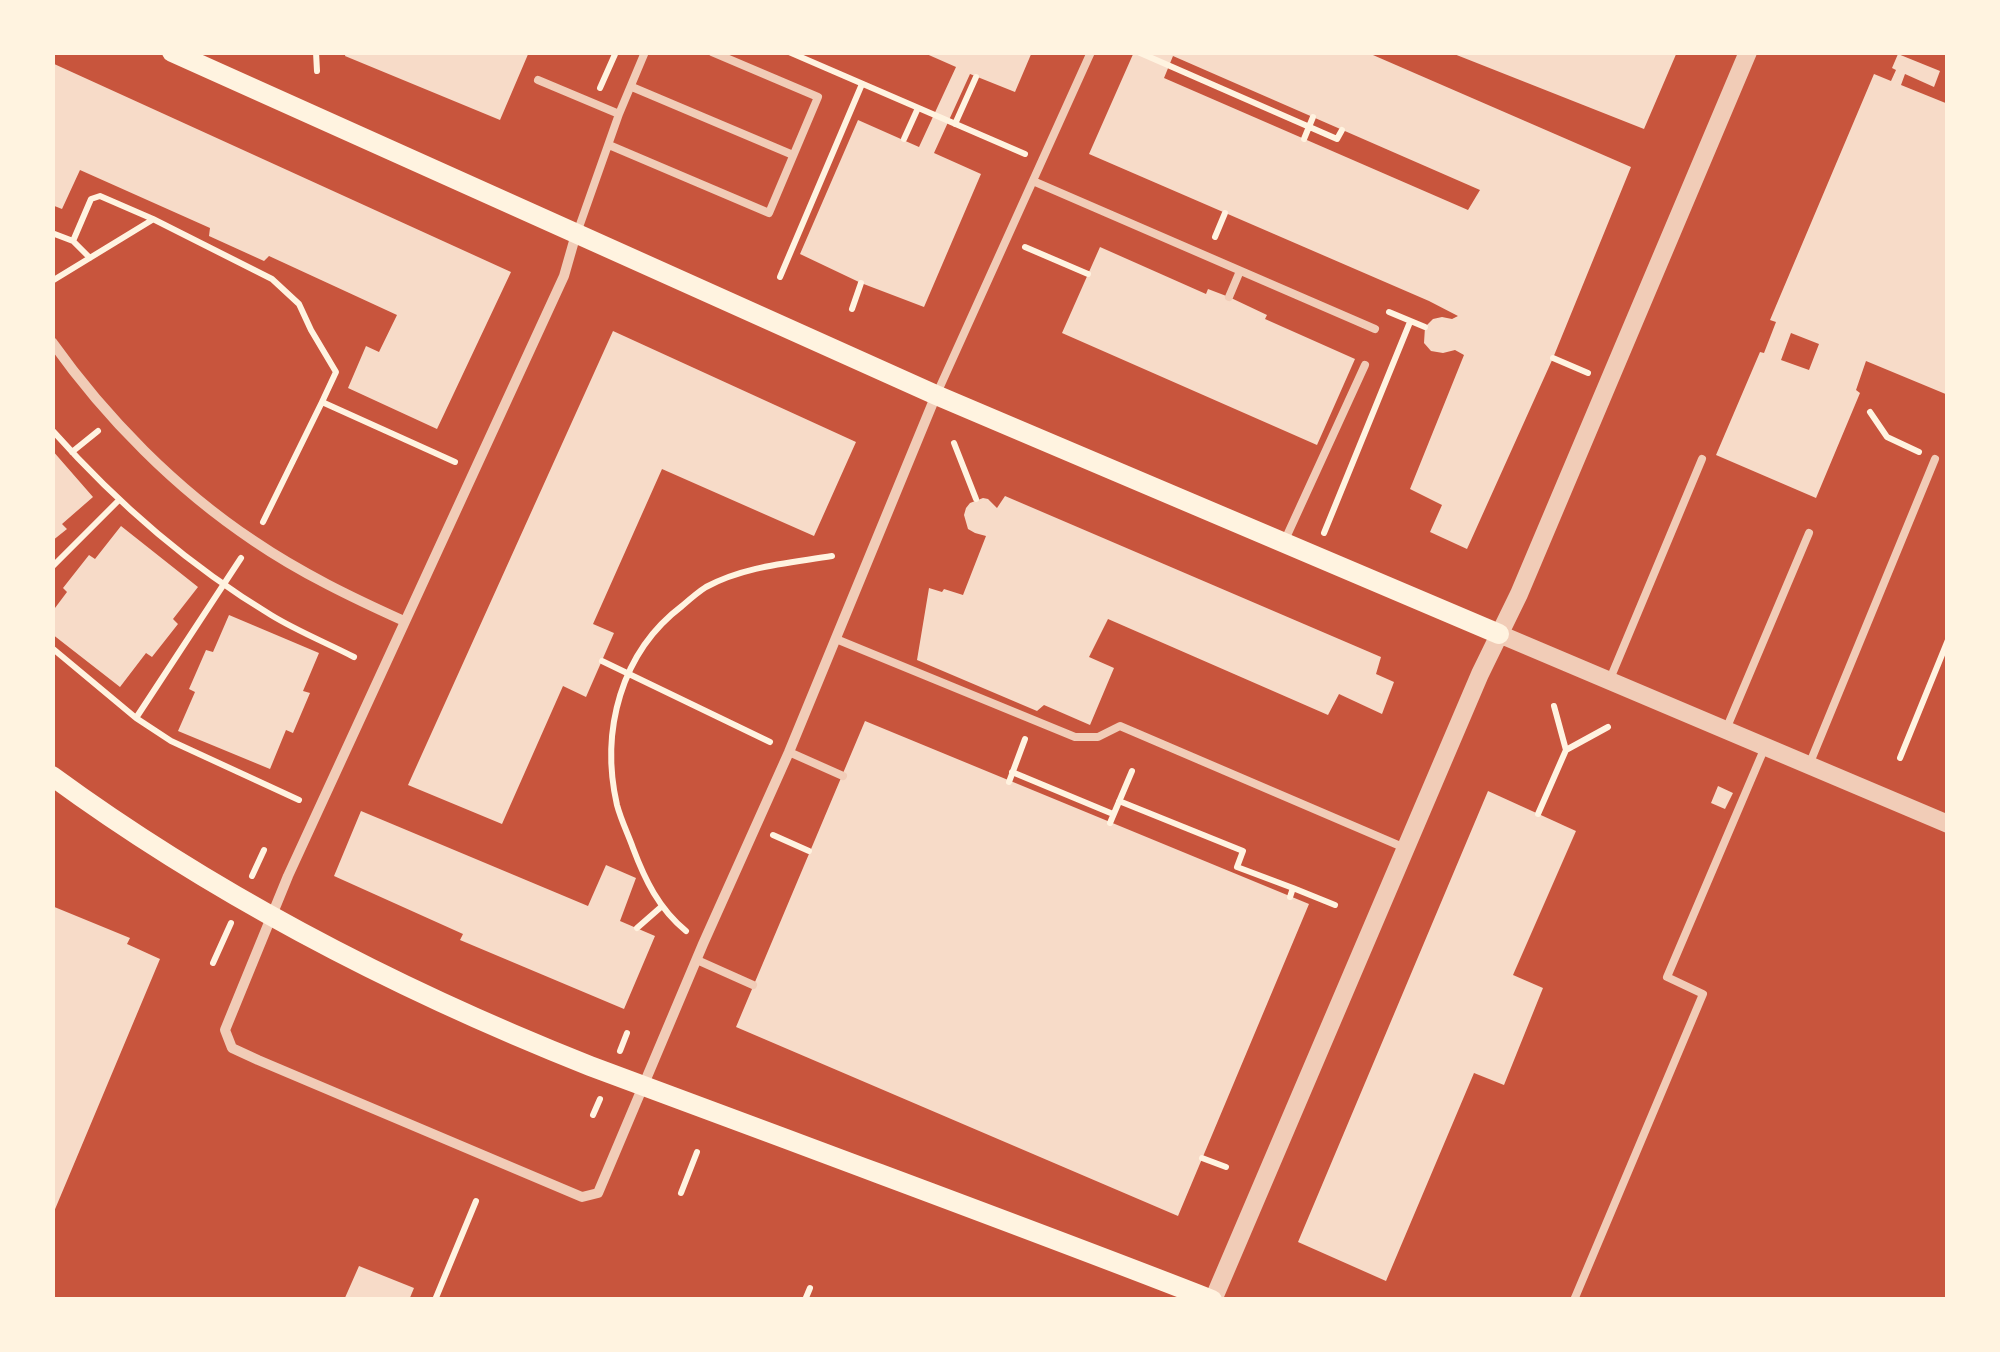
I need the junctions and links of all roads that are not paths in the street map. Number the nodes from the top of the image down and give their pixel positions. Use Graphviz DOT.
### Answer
graph roads {
  1 [pos="172,52"];
  2 [pos="646,52"];
  3 [pos="712,52"];
  4 [pos="1091,52"];
  5 [pos="1748,52"];
  6 [pos="538,80"];
  7 [pos="632,87"];
  8 [pos="619,114"];
  9 [pos="609,145"];
  10 [pos="793,155"];
  11 [pos="1033,182"];
  12 [pos="576,234"];
  13 [pos="1240,271"];
  14 [pos="1229,298"];
  15 [pos="1375,329"];
  16 [pos="52,342"];
  17 [pos="1365,364"];
  18 [pos="936,395"];
  19 [pos="1702,459"];
  20 [pos="1936,459"];
  21 [pos="1809,534"];
  22 [pos="1284,542"];
  23 [pos="404,620"];
  24 [pos="1499,634"];
  25 [pos="836,639"];
  26 [pos="1610,680"];
  27 [pos="1726,731"];
  28 [pos="1765,747"];
  29 [pos="789,752"];
  30 [pos="1809,766"];
  31 [pos="52,776"];
  32 [pos="843,776"];
  33 [pos="1948,824"];
  34 [pos="1405,848"];
  35 [pos="697,960"];
  36 [pos="754,985"];
  37 [pos="1213,1300"];
  38 [pos="1574,1300"];
  1 -- 12 [label="main road"];
  2 -- 7 [label="lane"];
  3 -- 10 [label="lane"];
  4 -- 11 [label="lane"];
  5 -- 24 [label="street"];
  6 -- 8 [label="lane"];
  7 -- 8 [label="lane"];
  7 -- 10 [label="lane"];
  8 -- 9 [label="lane"];
  9 -- 10 [label="lane"];
  9 -- 12 [label="lane"];
  11 -- 13 [label="lane"];
  11 -- 18 [label="lane"];
  12 -- 18 [label="main road"];
  12 -- 23 [label="street"];
  13 -- 14 [label="lane"];
  13 -- 15 [label="lane"];
  16 -- 23 [label="street"];
  17 -- 22 [label="lane"];
  18 -- 22 [label="main road"];
  18 -- 25 [label="street"];
  19 -- 26 [label="lane"];
  20 -- 30 [label="lane"];
  21 -- 27 [label="lane"];
  22 -- 24 [label="main road"];
  23 -- 35 [label="street"];
  24 -- 26 [label="street"];
  24 -- 34 [label="street"];
  25 -- 29 [label="street"];
  25 -- 34 [label="lane"];
  26 -- 27 [label="street"];
  27 -- 28 [label="street"];
  28 -- 30 [label="street"];
  28 -- 38 [label="lane"];
  29 -- 32 [label="lane"];
  29 -- 35 [label="street"];
  30 -- 33 [label="street"];
  31 -- 37 [label="main road"];
  34 -- 37 [label="street"];
  35 -- 36 [label="lane"];
}
